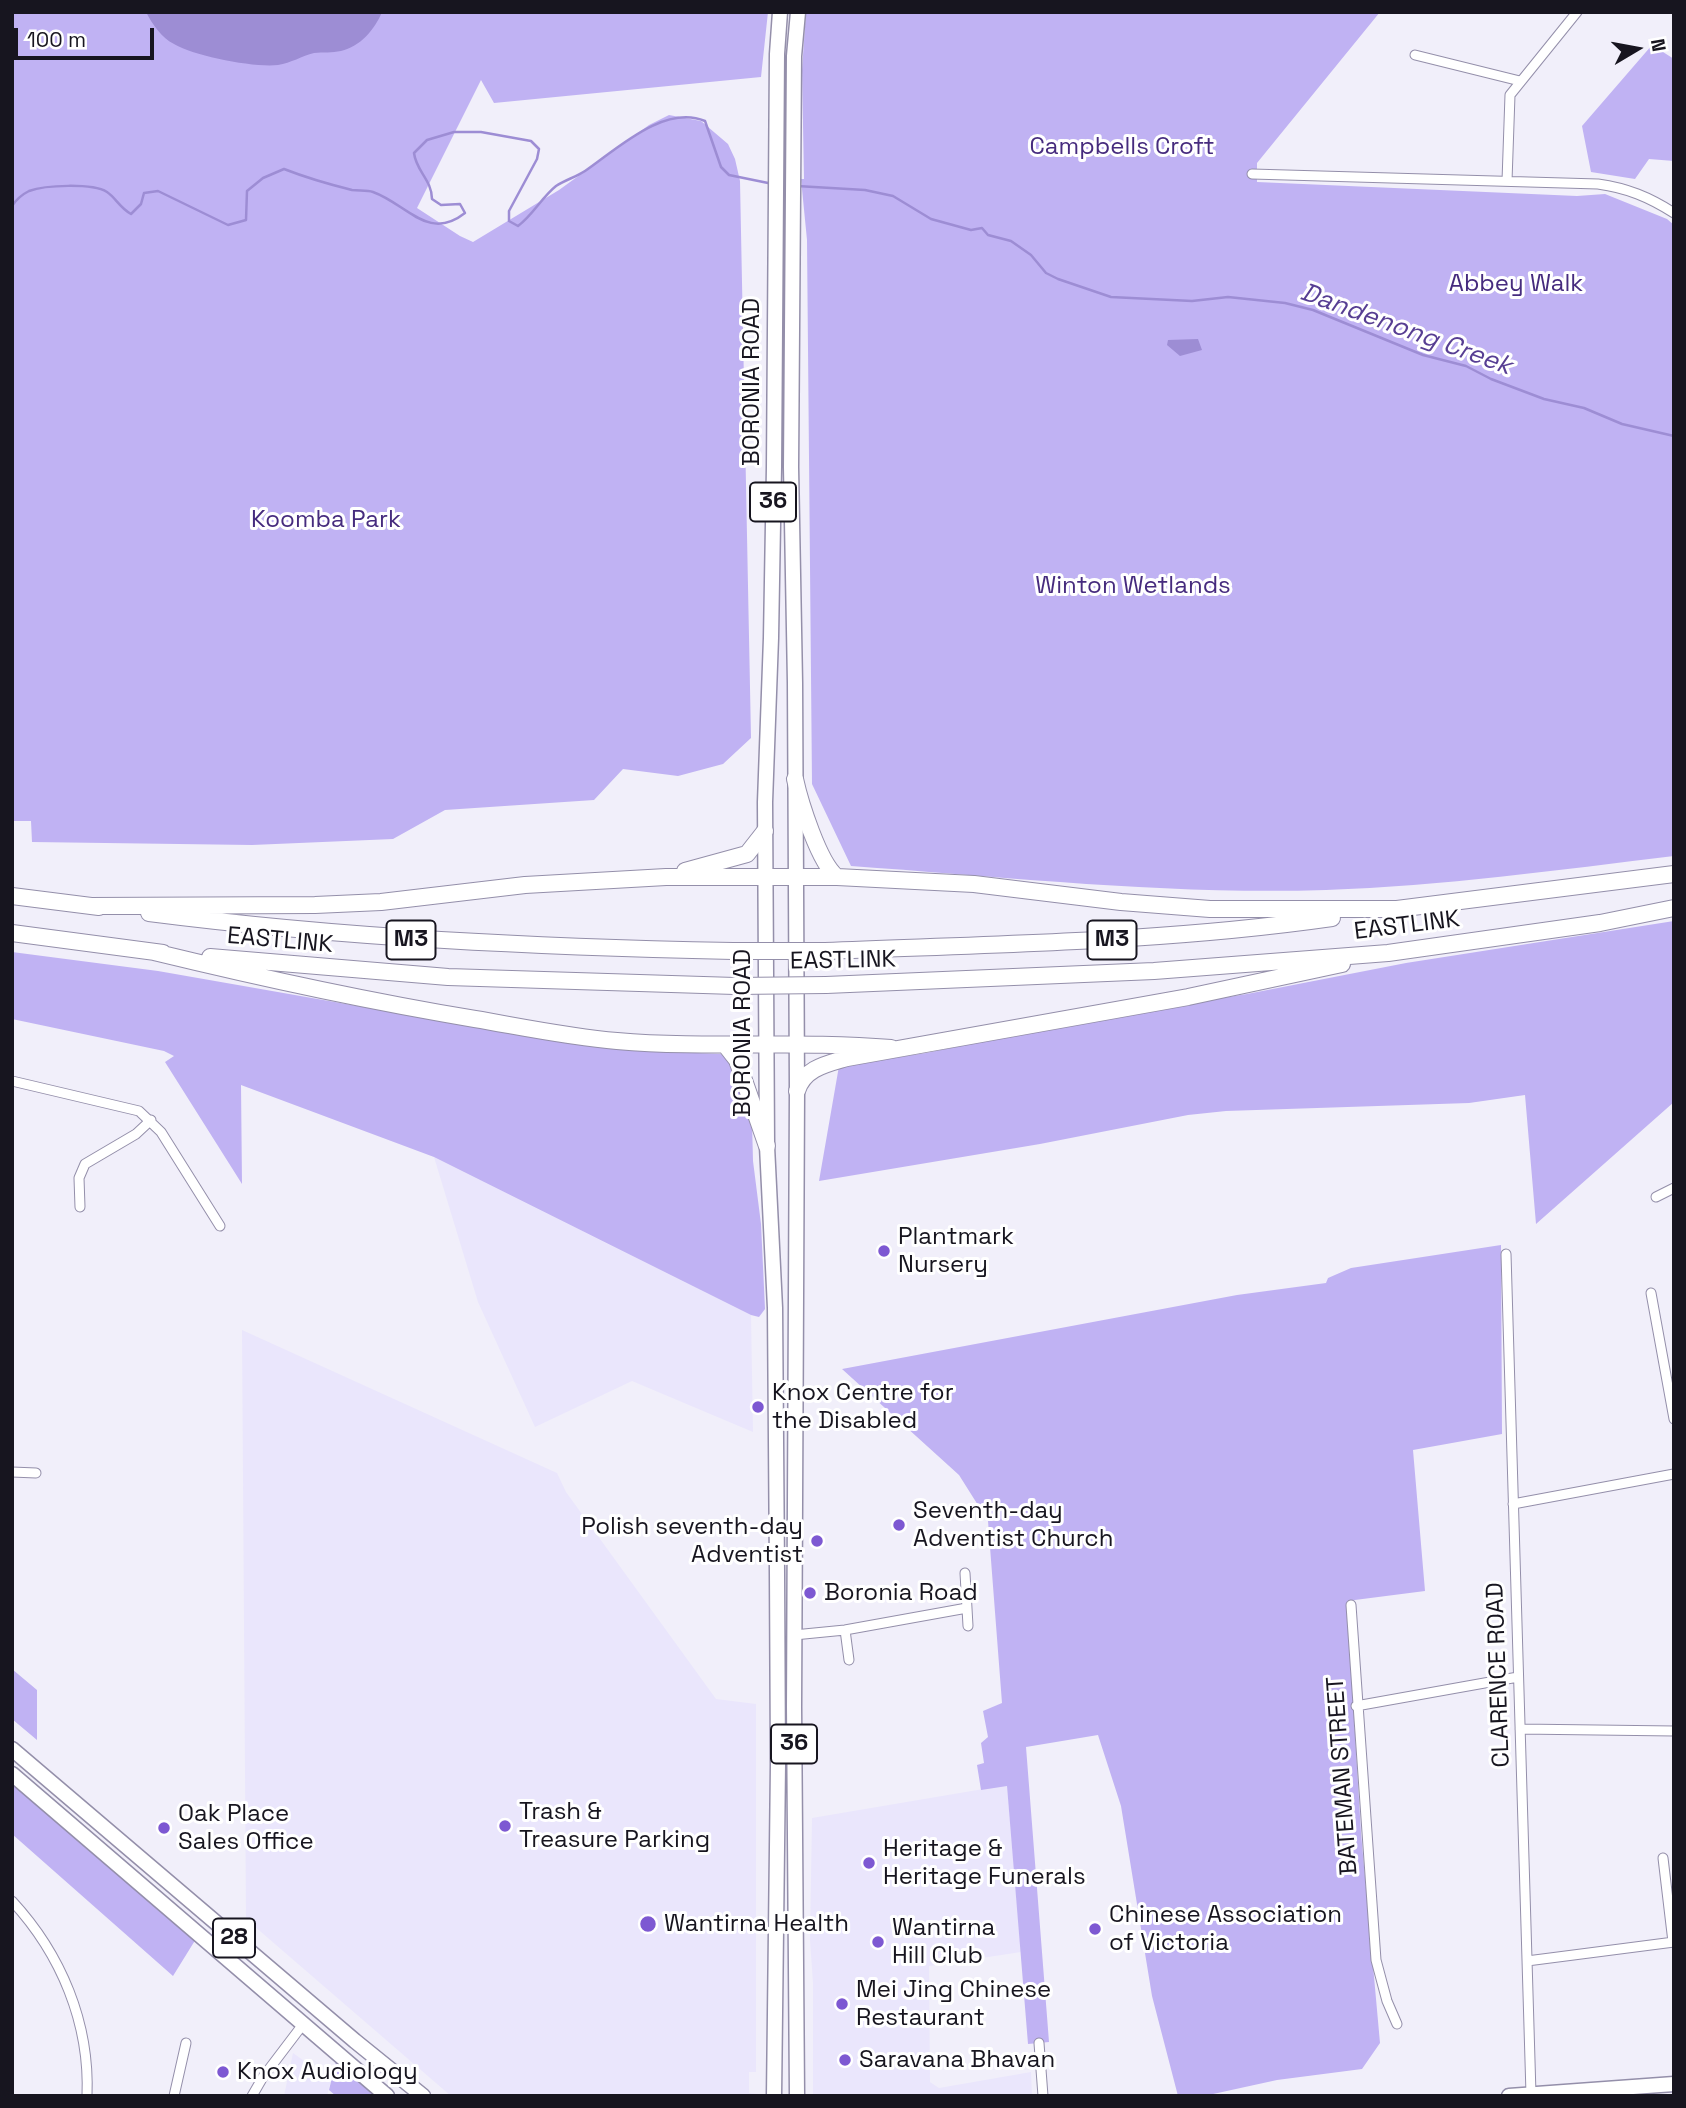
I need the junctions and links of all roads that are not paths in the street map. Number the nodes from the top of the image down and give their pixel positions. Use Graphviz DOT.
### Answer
graph roads {
  1 [pos="780,12"];
  2 [pos="798,12"];
  3 [pos="1577,12"];
  4 [pos="1415,55"];
  5 [pos="1520,81"];
  6 [pos="1252,174"];
  7 [pos="1507,181"];
  8 [pos="1674,213"];
  9 [pos="774,467"];
  10 [pos="791,467"];
  11 [pos="795,779"];
  12 [pos="765,831"];
  13 [pos="1674,874"];
  14 [pos="666,877"];
  15 [pos="765,877"];
  16 [pos="796,877"];
  17 [pos="837,877"];
  18 [pos="12,896"];
  19 [pos="90,906"];
  20 [pos="1674,908"];
  21 [pos="1398,909"];
  22 [pos="12,933"];
  23 [pos="154,952"];
  24 [pos="1388,953"];
  25 [pos="726,1046"];
  26 [pos="766,1046"];
  27 [pos="797,1046"];
  28 [pos="891,1048"];
  29 [pos="12,1081"];
  30 [pos="797,1091"];
  31 [pos="150,1120"];
  32 [pos="767,1146"];
  33 [pos="1674,1188"];
  34 [pos="1656,1197"];
  35 [pos="80,1208"];
  36 [pos="796,1208"];
  37 [pos="220,1226"];
  38 [pos="772,1239"];
  39 [pos="1506,1254"];
  40 [pos="1651,1293"];
  41 [pos="775,1325"];
  42 [pos="796,1325"];
  43 [pos="1674,1419"];
  44 [pos="797,1457"];
  45 [pos="776,1469"];
  46 [pos="13,1473"];
  47 [pos="36,1473"];
  48 [pos="1674,1474"];
  49 [pos="1513,1504"];
  50 [pos="965,1573"];
  51 [pos="1350,1605"];
  52 [pos="967,1608"];
  53 [pos="968,1626"];
  54 [pos="845,1630"];
  55 [pos="794,1635"];
  56 [pos="849,1660"];
  57 [pos="1518,1677"];
  58 [pos="1356,1706"];
  59 [pos="1520,1729"];
  60 [pos="1674,1731"];
  61 [pos="12,1749"];
  62 [pos="12,1774"];
  63 [pos="77,1804"];
  64 [pos="65,1819"];
  65 [pos="1663,1858"];
  66 [pos="12,1901"];
  67 [pos="1673,1942"];
  68 [pos="1527,1961"];
  69 [pos="774,1974"];
  70 [pos="796,1975"];
  71 [pos="304,2024"];
  72 [pos="1397,2024"];
  73 [pos="186,2043"];
  74 [pos="1039,2043"];
  75 [pos="1674,2084"];
  76 [pos="1571,2094"];
  77 [pos="1531,2095"];
  78 [pos="87,2096"];
  79 [pos="174,2096"];
  80 [pos="252,2096"];
  81 [pos="387,2096"];
  82 [pos="423,2096"];
  83 [pos="774,2096"];
  84 [pos="797,2096"];
  85 [pos="1043,2096"];
  86 [pos="1509,2096"];
  1 -- 9 [label="main road, BORONIA ROAD / 36"];
  2 -- 10 [label="main road, BORONIA ROAD / 36"];
  3 -- 5 [label="street"];
  4 -- 5 [label="street"];
  5 -- 7 [label="street"];
  6 -- 7 [label="street"];
  7 -- 8 [label="street"];
  9 -- 10 [label="main road"];
  9 -- 12 [label="main road, BORONIA ROAD / 36"];
  10 -- 11 [label="main road, BORONIA ROAD / 36"];
  11 -- 16 [label="main road, BORONIA ROAD / 36"];
  11 -- 17 [label="highway"];
  12 -- 14 [label="highway"];
  12 -- 15 [label="main road, BORONIA ROAD / 36"];
  13 -- 21 [label="highway, EASTLINK / M3"];
  14 -- 15 [label="highway"];
  14 -- 19 [label="highway"];
  15 -- 16 [label="highway"];
  15 -- 26 [label="main road, BORONIA ROAD / 36"];
  16 -- 17 [label="highway"];
  16 -- 27 [label="main road, BORONIA ROAD / 36"];
  17 -- 21 [label="highway"];
  18 -- 19 [label="highway, EASTLINK / M3"];
  19 -- 21 [label="highway, EASTLINK / M3, bridge"];
  20 -- 24 [label="highway, EASTLINK / M3"];
  22 -- 23 [label="highway, EASTLINK / M3"];
  23 -- 24 [label="highway, EASTLINK / M3, bridge"];
  23 -- 25 [label="highway"];
  24 -- 28 [label="highway"];
  25 -- 26 [label="highway"];
  25 -- 32 [label="highway"];
  26 -- 27 [label="highway"];
  26 -- 32 [label="main road, BORONIA ROAD / 36"];
  27 -- 28 [label="highway"];
  27 -- 30 [label="main road, BORONIA ROAD / 36"];
  28 -- 30 [label="highway"];
  29 -- 31 [label="street"];
  30 -- 36 [label="main road, BORONIA ROAD / 36"];
  31 -- 35 [label="street"];
  31 -- 37 [label="street"];
  32 -- 38 [label="main road, BORONIA ROAD / 36"];
  33 -- 34 [label="street"];
  36 -- 38 [label="main road"];
  36 -- 42 [label="main road, BORONIA ROAD / 36"];
  38 -- 41 [label="main road, BORONIA ROAD / 36"];
  39 -- 49 [label="street, CLARENCE ROAD"];
  40 -- 43 [label="street"];
  41 -- 42 [label="main road"];
  41 -- 45 [label="main road, BORONIA ROAD / 36"];
  42 -- 44 [label="main road, BORONIA ROAD / 36"];
  44 -- 45 [label="main road"];
  44 -- 55 [label="main road, BORONIA ROAD / 36"];
  45 -- 69 [label="main road, BORONIA ROAD / 36"];
  46 -- 47 [label="street"];
  48 -- 49 [label="street"];
  49 -- 57 [label="street, CLARENCE ROAD"];
  50 -- 52 [label="street"];
  51 -- 58 [label="street, BATEMAN STREET"];
  52 -- 53 [label="street"];
  52 -- 54 [label="street"];
  54 -- 55 [label="street"];
  54 -- 56 [label="street"];
  55 -- 70 [label="main road, BORONIA ROAD / 36"];
  57 -- 58 [label="street"];
  57 -- 59 [label="street, CLARENCE ROAD"];
  58 -- 72 [label="street, BATEMAN STREET"];
  59 -- 60 [label="street"];
  59 -- 68 [label="street, CLARENCE ROAD"];
  61 -- 63 [label="main road, 28"];
  62 -- 64 [label="main road, 28"];
  63 -- 64 [label="main road"];
  63 -- 82 [label="main road, 28"];
  64 -- 71 [label="main road, 28"];
  65 -- 67 [label="street"];
  66 -- 78 [label="street"];
  67 -- 68 [label="street"];
  68 -- 77 [label="street, CLARENCE ROAD"];
  69 -- 70 [label="main road"];
  69 -- 83 [label="main road, BORONIA ROAD / 36"];
  70 -- 84 [label="main road, BORONIA ROAD / 36"];
  71 -- 80 [label="street"];
  71 -- 81 [label="main road, 28"];
  73 -- 79 [label="street"];
  74 -- 85 [label="street"];
  75 -- 76 [label="main road"];
  76 -- 77 [label="main road"];
  77 -- 86 [label="main road"];
}
